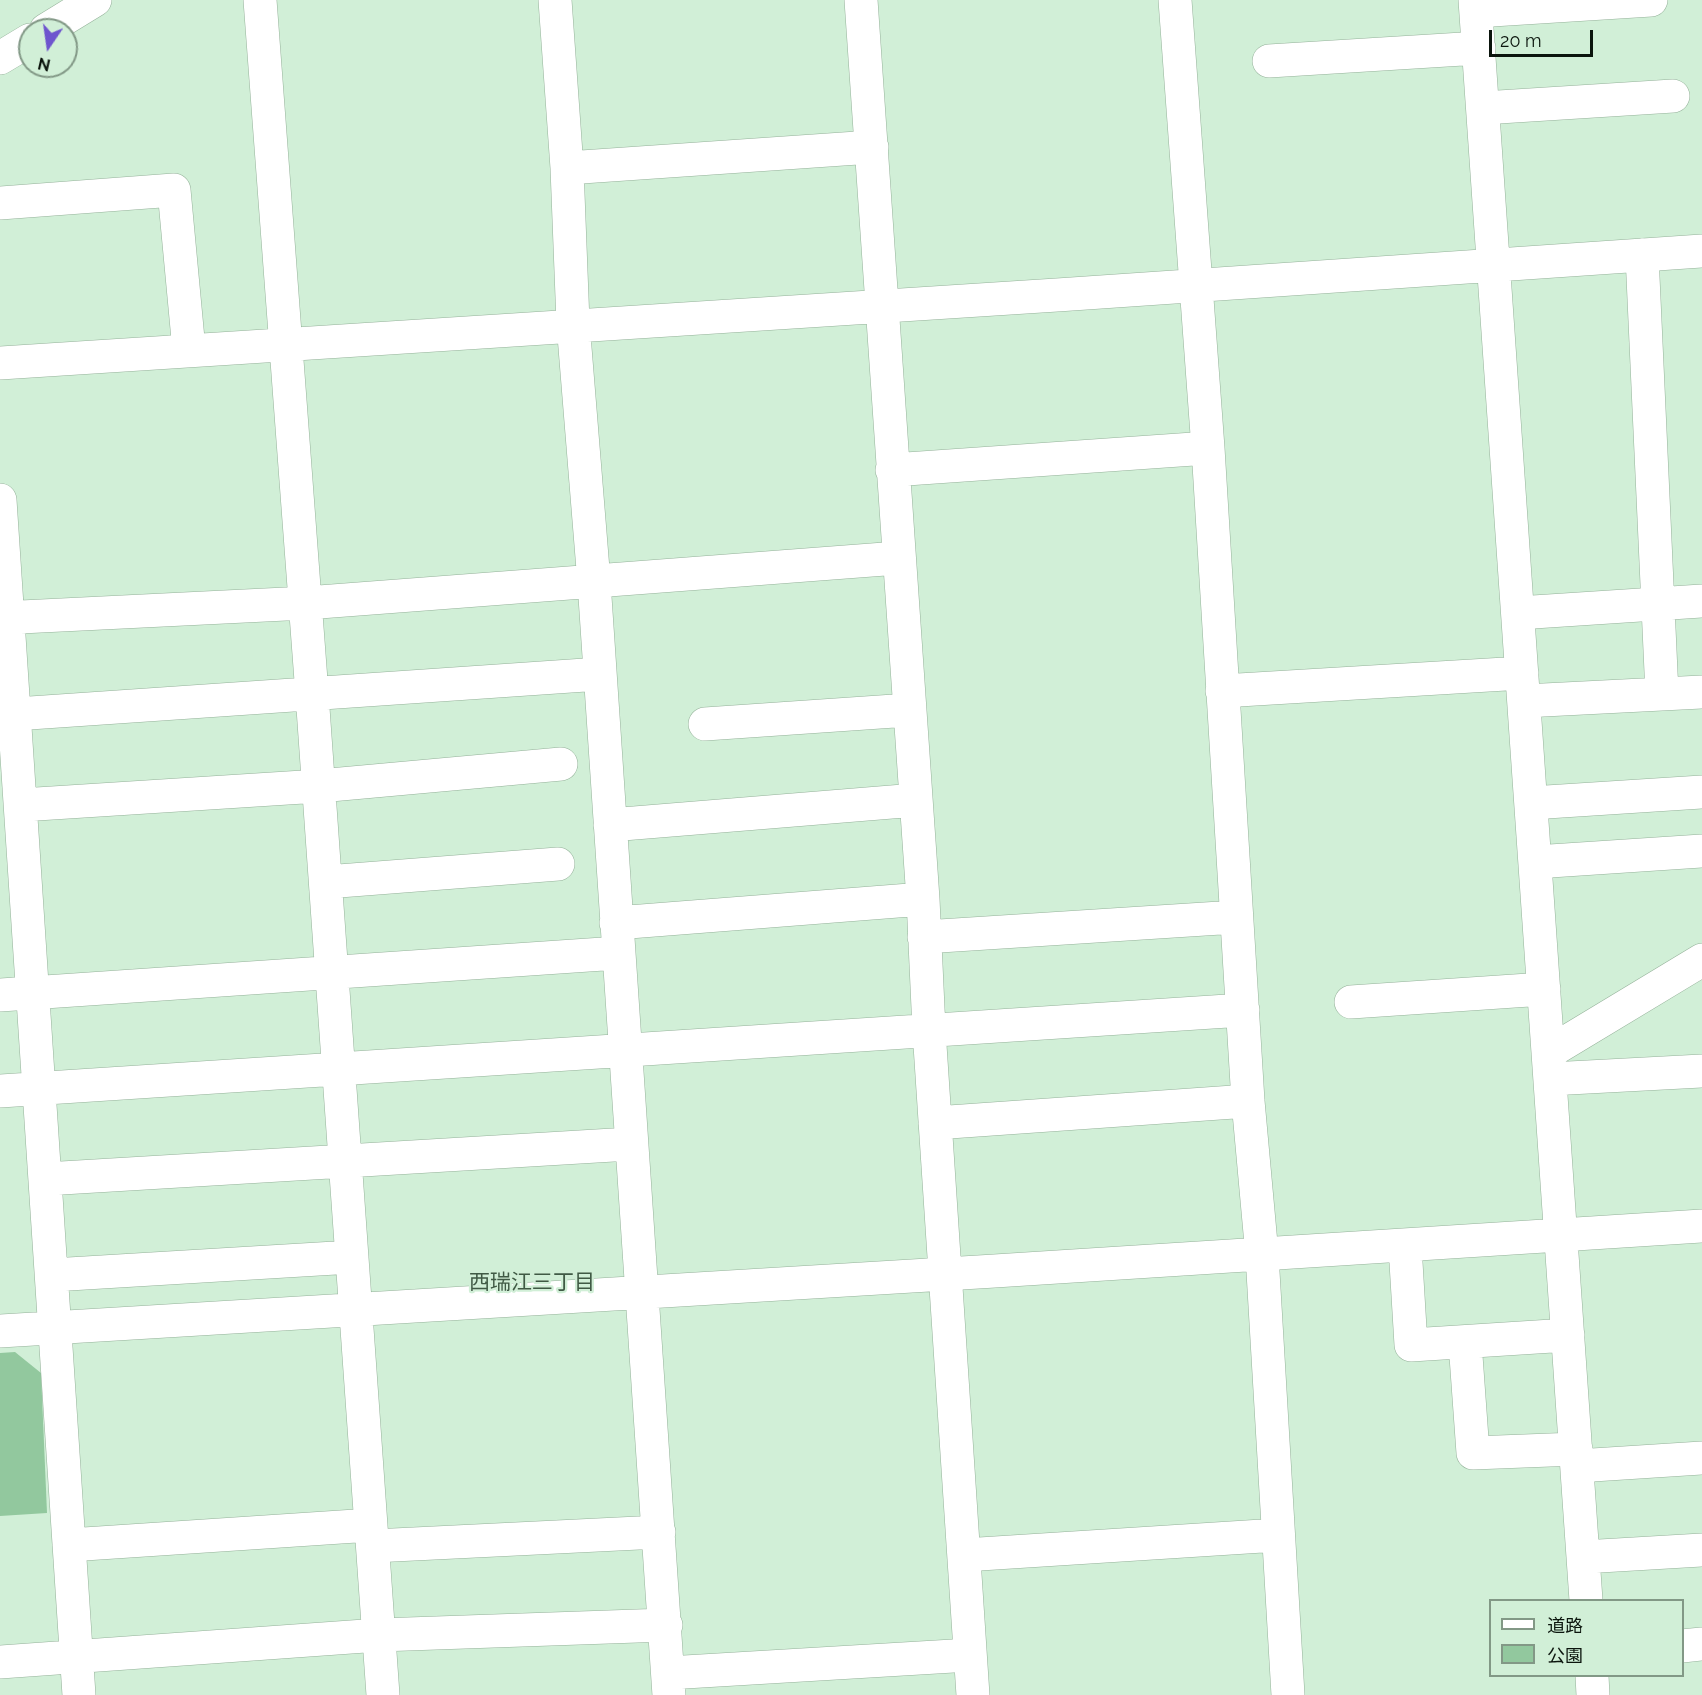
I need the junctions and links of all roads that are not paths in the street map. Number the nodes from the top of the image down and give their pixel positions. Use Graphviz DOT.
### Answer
graph roads {
  1 [pos="95,0"];
  2 [pos="260,0"];
  3 [pos="555,0"];
  4 [pos="861,0"];
  5 [pos="1175,0"];
  6 [pos="1651,0"];
  7 [pos="1476,6"];
  8 [pos="66,18"];
  9 [pos="18,47"];
  10 [pos="1479,48"];
  11 [pos="0,58"];
  12 [pos="1269,61"];
  13 [pos="1673,96"];
  14 [pos="1483,108"];
  15 [pos="872,147"];
  16 [pos="567,168"];
  17 [pos="0,203"];
  18 [pos="1702,251"];
  19 [pos="1642,255"];
  20 [pos="1494,266"];
  21 [pos="1195,285"];
  22 [pos="881,306"];
  23 [pos="573,323"];
  24 [pos="286,342"];
  25 [pos="189,350"];
  26 [pos="0,363"];
  27 [pos="1208,448"];
  28 [pos="892,470"];
  29 [pos="0,500"];
  30 [pos="898,558"];
  31 [pos="594,582"];
  32 [pos="1702,601"];
  33 [pos="306,603"];
  34 [pos="1658,604"];
  35 [pos="1518,613"];
  36 [pos="4,617"];
  37 [pos="600,674"];
  38 [pos="1523,687"];
  39 [pos="1222,691"];
  40 [pos="1702,692"];
  41 [pos="312,694"];
  42 [pos="1662,694"];
  43 [pos="909,710"];
  44 [pos="7,714"];
  45 [pos="705,724"];
  46 [pos="561,764"];
  47 [pos="319,786"];
  48 [pos="1702,792"];
  49 [pos="916,800"];
  50 [pos="1531,803"];
  51 [pos="21,805"];
  52 [pos="610,825"];
  53 [pos="1702,851"];
  54 [pos="1535,862"];
  55 [pos="558,864"];
  56 [pos="326,882"];
  57 [pos="13,889"];
  58 [pos="923,899"];
  59 [pos="1236,917"];
  60 [pos="924,937"];
  61 [pos="617,938"];
  62 [pos="1702,960"];
  63 [pos="332,972"];
  64 [pos="1544,989"];
  65 [pos="33,993"];
  66 [pos="0,995"];
  67 [pos="1351,1002"];
  68 [pos="1243,1010"];
  69 [pos="929,1030"];
  70 [pos="624,1049"];
  71 [pos="1549,1066"];
  72 [pos="339,1071"];
  73 [pos="1702,1071"];
  74 [pos="39,1089"];
  75 [pos="0,1091"];
  76 [pos="1248,1101"];
  77 [pos="935,1123"];
  78 [pos="630,1144"];
  79 [pos="345,1162"];
  80 [pos="45,1179"];
  81 [pos="1702,1226"];
  82 [pos="1561,1236"];
  83 [pos="1405,1246"];
  84 [pos="1262,1255"];
  85 [pos="352,1257"];
  86 [pos="51,1275"];
  87 [pos="946,1276"];
  88 [pos="640,1291"];
  89 [pos="356,1309"];
  90 [pos="55,1328"];
  91 [pos="0,1331"];
  92 [pos="1568,1335"];
  93 [pos="1465,1342"];
  94 [pos="1577,1457"];
  95 [pos="1702,1458"];
  96 [pos="659,1532"];
  97 [pos="372,1535"];
  98 [pos="1278,1535"];
  99 [pos="69,1545"];
  100 [pos="1702,1550"];
  101 [pos="964,1555"];
  102 [pos="1584,1557"];
  103 [pos="1586,1599"];
  104 [pos="666,1625"];
  105 [pos="379,1635"];
  106 [pos="1702,1644"];
  107 [pos="1684,1646"];
  108 [pos="970,1655"];
  109 [pos="77,1656"];
  110 [pos="0,1662"];
  111 [pos="1592,1677"];
  112 [pos="668,1684"];
  113 [pos="79,1695"];
  114 [pos="383,1695"];
  115 [pos="973,1695"];
  116 [pos="1288,1695"];
  117 [pos="1593,1695"];
  1 -- 8 [label="street"];
  2 -- 24 [label="street"];
  3 -- 16 [label="street"];
  4 -- 15 [label="street"];
  5 -- 21 [label="street"];
  6 -- 7 [label="street"];
  7 -- 10 [label="street"];
  9 -- 11 [label="street"];
  10 -- 12 [label="street"];
  10 -- 14 [label="street"];
  13 -- 14 [label="street"];
  14 -- 20 [label="street"];
  15 -- 16 [label="street"];
  15 -- 22 [label="street"];
  16 -- 23 [label="street"];
  17 -- 25 [label="street"];
  18 -- 19 [label="street"];
  19 -- 20 [label="street"];
  19 -- 34 [label="street"];
  20 -- 21 [label="street"];
  20 -- 35 [label="street"];
  21 -- 22 [label="street"];
  21 -- 27 [label="street"];
  22 -- 23 [label="street"];
  22 -- 28 [label="street"];
  23 -- 24 [label="street"];
  23 -- 31 [label="street"];
  24 -- 25 [label="street"];
  24 -- 33 [label="street"];
  25 -- 26 [label="street"];
  27 -- 28 [label="street"];
  27 -- 39 [label="street"];
  28 -- 30 [label="street"];
  29 -- 36 [label="street"];
  30 -- 31 [label="street"];
  30 -- 43 [label="street"];
  31 -- 33 [label="street"];
  31 -- 37 [label="street"];
  32 -- 34 [label="street"];
  33 -- 36 [label="street"];
  33 -- 41 [label="street"];
  34 -- 35 [label="street"];
  34 -- 42 [label="street"];
  35 -- 38 [label="street"];
  36 -- 44 [label="street"];
  37 -- 41 [label="street"];
  37 -- 52 [label="street"];
  38 -- 39 [label="street"];
  38 -- 42 [label="street"];
  38 -- 50 [label="street"];
  39 -- 59 [label="street"];
  40 -- 42 [label="street"];
  41 -- 44 [label="street"];
  41 -- 47 [label="street"];
  43 -- 45 [label="street"];
  43 -- 49 [label="street"];
  44 -- 51 [label="street"];
  46 -- 47 [label="street"];
  47 -- 51 [label="street"];
  47 -- 56 [label="street"];
  48 -- 50 [label="street"];
  49 -- 52 [label="street"];
  49 -- 58 [label="street"];
  50 -- 54 [label="street"];
  51 -- 57 [label="street"];
  52 -- 61 [label="street"];
  53 -- 54 [label="street"];
  54 -- 64 [label="street"];
  55 -- 56 [label="street"];
  56 -- 63 [label="street"];
  57 -- 65 [label="street"];
  58 -- 60 [label="street"];
  58 -- 61 [label="street"];
  59 -- 60 [label="street"];
  59 -- 68 [label="street"];
  60 -- 69 [label="street"];
  61 -- 63 [label="street"];
  61 -- 70 [label="street"];
  62 -- 71 [label="street"];
  63 -- 65 [label="street"];
  63 -- 72 [label="street"];
  64 -- 67 [label="street"];
  64 -- 71 [label="street"];
  65 -- 66 [label="street"];
  65 -- 74 [label="street"];
  68 -- 69 [label="street"];
  68 -- 76 [label="street"];
  69 -- 70 [label="street"];
  69 -- 77 [label="street"];
  70 -- 72 [label="street"];
  70 -- 78 [label="street"];
  71 -- 73 [label="street"];
  71 -- 82 [label="street"];
  72 -- 74 [label="street"];
  72 -- 79 [label="street"];
  74 -- 75 [label="street"];
  74 -- 80 [label="street"];
  76 -- 77 [label="street"];
  76 -- 84 [label="street"];
  77 -- 87 [label="street"];
  78 -- 79 [label="street"];
  78 -- 88 [label="street"];
  79 -- 80 [label="street"];
  79 -- 85 [label="street"];
  80 -- 86 [label="street"];
  81 -- 82 [label="street"];
  82 -- 83 [label="street"];
  82 -- 92 [label="street"];
  83 -- 84 [label="street"];
  83 -- 93 [label="street"];
  84 -- 87 [label="street"];
  84 -- 98 [label="street"];
  85 -- 86 [label="street"];
  85 -- 89 [label="street"];
  86 -- 90 [label="street"];
  87 -- 88 [label="street"];
  87 -- 101 [label="street"];
  88 -- 89 [label="street"];
  88 -- 96 [label="street"];
  89 -- 90 [label="street"];
  89 -- 97 [label="street"];
  90 -- 91 [label="street"];
  90 -- 99 [label="street"];
  92 -- 93 [label="street"];
  92 -- 94 [label="street"];
  93 -- 94 [label="street"];
  94 -- 95 [label="street"];
  94 -- 102 [label="street"];
  96 -- 97 [label="street"];
  96 -- 104 [label="street"];
  97 -- 99 [label="street"];
  97 -- 105 [label="street"];
  98 -- 101 [label="street"];
  98 -- 116 [label="street"];
  99 -- 109 [label="street"];
  100 -- 102 [label="street"];
  101 -- 108 [label="street"];
  102 -- 103 [label="street"];
  104 -- 105 [label="street"];
  104 -- 112 [label="street"];
  105 -- 109 [label="street"];
  105 -- 114 [label="street"];
  106 -- 107 [label="street"];
  108 -- 112 [label="street"];
  108 -- 115 [label="street"];
  109 -- 110 [label="street"];
  109 -- 113 [label="street"];
  111 -- 117 [label="street"];
}
